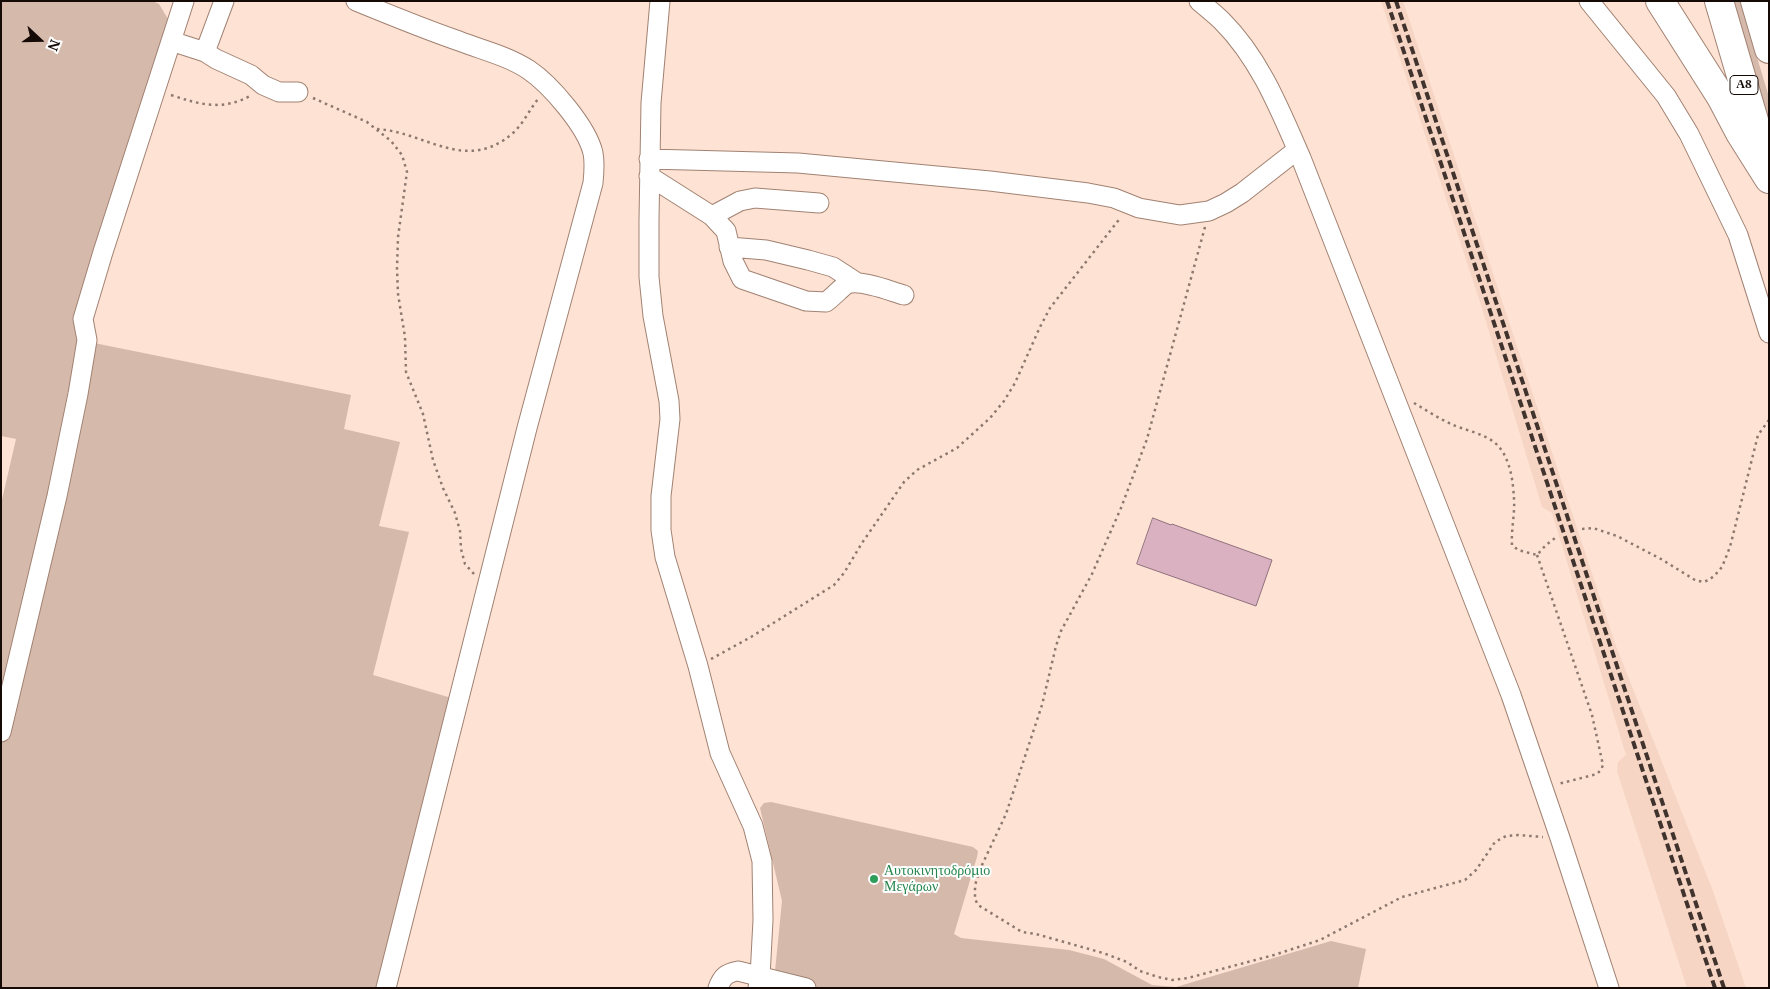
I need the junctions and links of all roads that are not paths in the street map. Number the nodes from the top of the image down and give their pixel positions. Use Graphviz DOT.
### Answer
graph roads {
  1 [pos="224,1"];
  2 [pos="356,1"];
  3 [pos="660,1"];
  4 [pos="1199,1"];
  5 [pos="1589,1"];
  6 [pos="1660,1"];
  7 [pos="1719,1"];
  8 [pos="1755,1"];
  9 [pos="182,2"];
  10 [pos="172,41"];
  11 [pos="1769,49"];
  12 [pos="205,52"];
  13 [pos="298,92"];
  14 [pos="1297,150"];
  15 [pos="649,167"];
  16 [pos="1769,169"];
  17 [pos="1769,179"];
  18 [pos="819,203"];
  19 [pos="712,216"];
  20 [pos="729,247"];
  21 [pos="856,282"];
  22 [pos="904,295"];
  23 [pos="1769,333"];
  24 [pos="1,732"];
  25 [pos="759,982"];
  26 [pos="386,988"];
  27 [pos="718,988"];
  28 [pos="806,988"];
  29 [pos="1609,988"];
  1 -- 12 [label="street"];
  2 -- 26 [label="street"];
  3 -- 15 [label="street"];
  4 -- 14 [label="street"];
  5 -- 23 [label="street"];
  6 -- 17 [label="highway"];
  7 -- 16 [label="highway, Α8"];
  8 -- 11 [label="highway"];
  9 -- 10 [label="street"];
  10 -- 12 [label="street"];
  10 -- 24 [label="street"];
  12 -- 13 [label="street"];
  14 -- 15 [label="street"];
  14 -- 29 [label="street"];
  15 -- 19 [label="street"];
  15 -- 25 [label="street"];
  18 -- 19 [label="street"];
  19 -- 20 [label="street"];
  20 -- 21 [label="street"];
  20 -- 21 [label="street"];
  21 -- 22 [label="street"];
  25 -- 27 [label="street"];
  25 -- 28 [label="street"];
}
